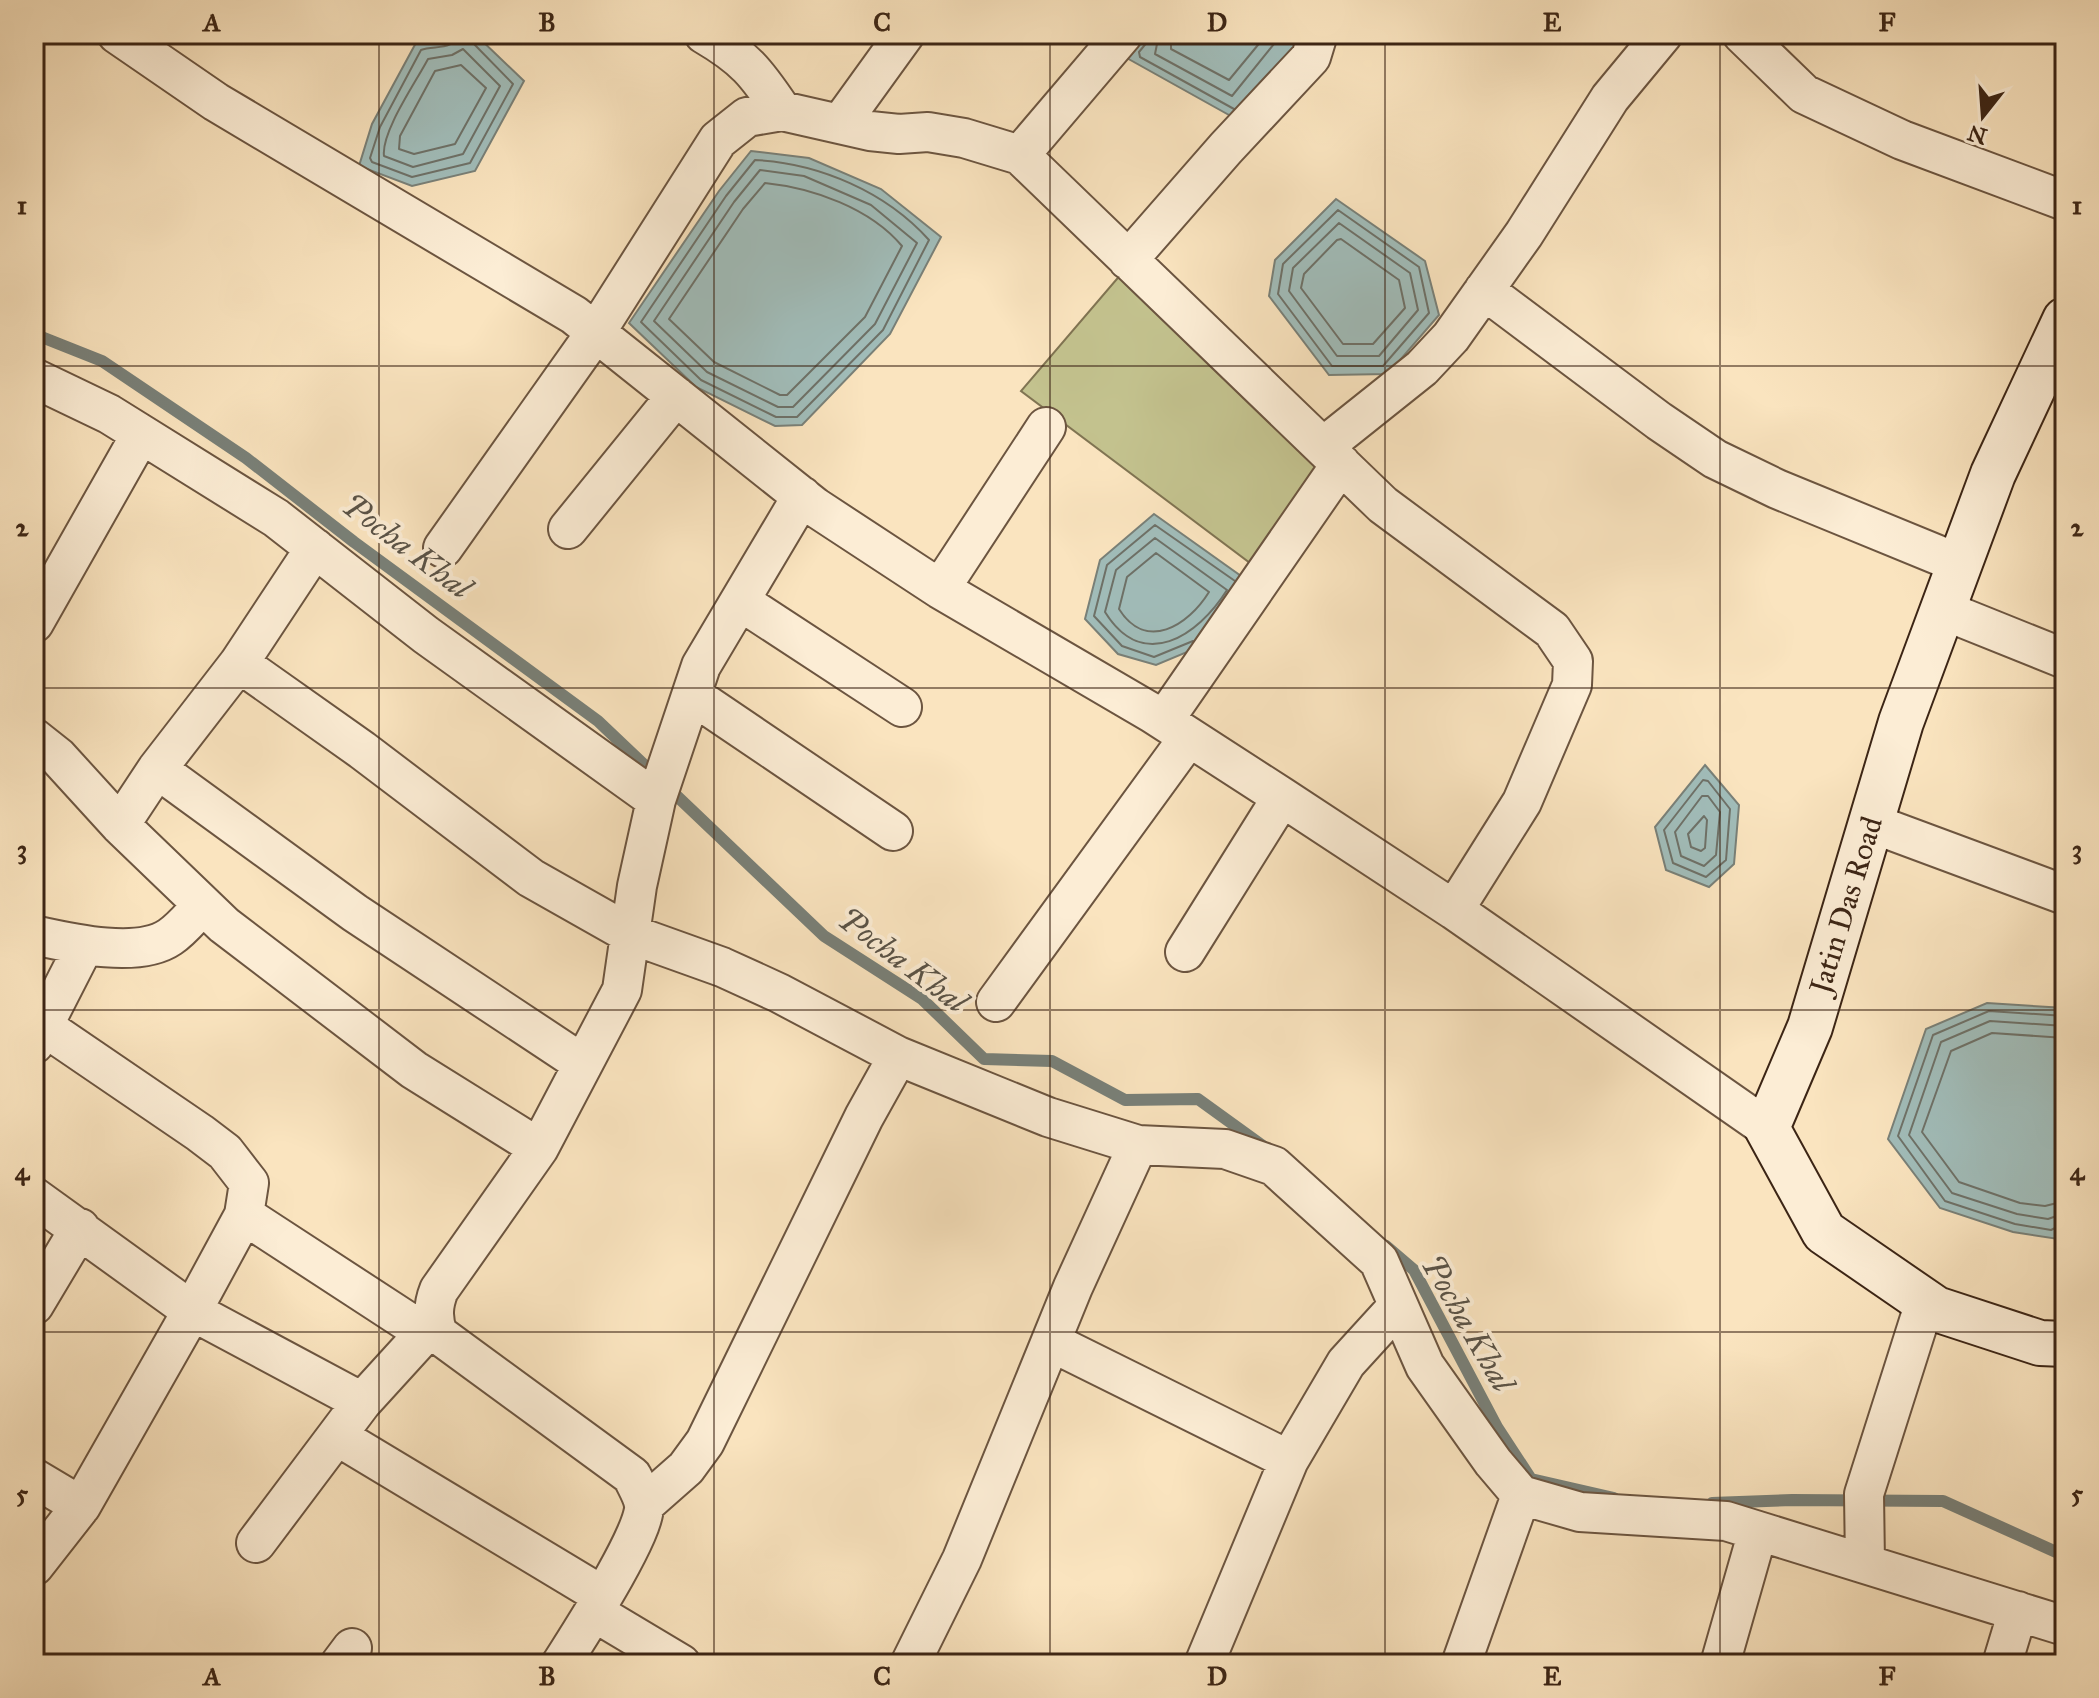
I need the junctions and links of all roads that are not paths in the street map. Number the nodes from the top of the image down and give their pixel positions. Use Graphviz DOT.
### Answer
graph roads {
  1 [pos="117,34"];
  2 [pos="704,34"];
  3 [pos="905,34"];
  4 [pos="1123,34"];
  5 [pos="1318,34"];
  6 [pos="1663,34"];
  7 [pos="1742,34"];
  8 [pos="782,111"];
  9 [pos="840,124"];
  10 [pos="1020,155"];
  11 [pos="2065,201"];
  12 [pos="1128,260"];
  13 [pos="1484,290"];
  14 [pos="2065,320"];
  15 [pos="596,332"];
  16 [pos="39,391"];
  17 [pos="676,396"];
  18 [pos="1046,427"];
  19 [pos="141,434"];
  20 [pos="1332,456"];
  21 [pos="802,496"];
  22 [pos="568,529"];
  23 [pos="315,548"];
  24 [pos="443,548"];
  25 [pos="1960,564"];
  26 [pos="940,589"];
  27 [pos="740,601"];
  28 [pos="1943,610"];
  29 [pos="34,623"];
  30 [pos="2065,659"];
  31 [pos="239,663"];
  32 [pos="692,695"];
  33 [pos="902,707"];
  34 [pos="1177,728"];
  35 [pos="34,738"];
  36 [pos="157,769"];
  37 [pos="660,789"];
  38 [pos="1282,797"];
  39 [pos="1871,823"];
  40 [pos="120,825"];
  41 [pos="893,831"];
  42 [pos="2065,895"];
  43 [pos="202,906"];
  44 [pos="1454,910"];
  45 [pos="630,934"];
  46 [pos="34,935"];
  47 [pos="84,946"];
  48 [pos="1185,952"];
  49 [pos="996,1002"];
  50 [pos="38,1035"];
  51 [pos="898,1056"];
  52 [pos="583,1064"];
  53 [pos="1767,1128"];
  54 [pos="1138,1145"];
  55 [pos="539,1148"];
  56 [pos="34,1197"];
  57 [pos="244,1215"];
  58 [pos="80,1228"];
  59 [pos="1925,1302"];
  60 [pos="34,1305"];
  61 [pos="1398,1306"];
  62 [pos="192,1311"];
  63 [pos="430,1328"];
  64 [pos="1051,1342"];
  65 [pos="2065,1344"];
  66 [pos="362,1402"];
  67 [pos="337,1436"];
  68 [pos="1289,1460"];
  69 [pos="34,1478"];
  70 [pos="1521,1495"];
  71 [pos="644,1505"];
  72 [pos="81,1506"];
  73 [pos="1758,1531"];
  74 [pos="256,1543"];
  75 [pos="1865,1563"];
  76 [pos="34,1566"];
  77 [pos="598,1604"];
  78 [pos="2018,1611"];
  79 [pos="2065,1626"];
  80 [pos="561,1664"];
  81 [pos="681,1664"];
  82 [pos="910,1664"];
  83 [pos="1204,1664"];
  84 [pos="1461,1664"];
  85 [pos="1720,1664"];
  86 [pos="2002,1664"];
  1 -- 15 [label="street"];
  2 -- 8 [label="street"];
  3 -- 9 [label="street"];
  4 -- 10 [label="street"];
  5 -- 12 [label="street"];
  6 -- 13 [label="street"];
  7 -- 11 [label="street"];
  8 -- 9 [label="street"];
  8 -- 15 [label="street"];
  9 -- 10 [label="street"];
  10 -- 12 [label="street"];
  12 -- 20 [label="street"];
  13 -- 20 [label="street"];
  13 -- 25 [label="street"];
  14 -- 25 [label="street, Jatin Das Road"];
  15 -- 17 [label="street"];
  15 -- 24 [label="street"];
  16 -- 19 [label="street"];
  17 -- 21 [label="street"];
  17 -- 22 [label="street"];
  18 -- 26 [label="street"];
  19 -- 23 [label="street"];
  19 -- 29 [label="street"];
  20 -- 34 [label="street"];
  20 -- 44 [label="street"];
  21 -- 26 [label="street"];
  21 -- 27 [label="street"];
  23 -- 31 [label="street"];
  23 -- 37 [label="street"];
  25 -- 28 [label="street, Jatin Das Road"];
  26 -- 34 [label="street"];
  27 -- 32 [label="street"];
  27 -- 33 [label="street"];
  28 -- 30 [label="street"];
  28 -- 39 [label="street, Jatin Das Road"];
  31 -- 36 [label="street"];
  31 -- 45 [label="street"];
  32 -- 37 [label="street"];
  32 -- 41 [label="street"];
  34 -- 38 [label="street"];
  34 -- 49 [label="street"];
  35 -- 40 [label="street"];
  36 -- 40 [label="street"];
  36 -- 52 [label="street"];
  37 -- 45 [label="street"];
  38 -- 44 [label="street"];
  38 -- 48 [label="street"];
  39 -- 42 [label="street"];
  39 -- 53 [label="street, Jatin Das Road"];
  40 -- 43 [label="street"];
  43 -- 47 [label="street"];
  43 -- 55 [label="street"];
  44 -- 53 [label="street"];
  45 -- 51 [label="street"];
  45 -- 52 [label="street"];
  46 -- 47 [label="street"];
  47 -- 50 [label="street"];
  50 -- 57 [label="street"];
  51 -- 54 [label="street"];
  51 -- 71 [label="street"];
  52 -- 55 [label="street"];
  53 -- 59 [label="street"];
  54 -- 61 [label="street"];
  54 -- 64 [label="street"];
  55 -- 63 [label="street"];
  56 -- 58 [label="street"];
  57 -- 62 [label="street"];
  57 -- 63 [label="street"];
  58 -- 60 [label="street"];
  58 -- 62 [label="street"];
  59 -- 65 [label="street"];
  59 -- 75 [label="street"];
  61 -- 68 [label="street"];
  61 -- 70 [label="street"];
  62 -- 66 [label="street"];
  62 -- 72 [label="street"];
  63 -- 66 [label="street"];
  63 -- 71 [label="street"];
  64 -- 68 [label="street"];
  64 -- 82 [label="street"];
  66 -- 67 [label="street"];
  67 -- 74 [label="street"];
  67 -- 77 [label="street"];
  68 -- 83 [label="street"];
  69 -- 72 [label="street"];
  70 -- 73 [label="street"];
  70 -- 84 [label="street"];
  71 -- 77 [label="street"];
  72 -- 76 [label="street"];
  73 -- 75 [label="street"];
  73 -- 85 [label="street"];
  75 -- 78 [label="street"];
  77 -- 80 [label="street"];
  77 -- 81 [label="street"];
  78 -- 79 [label="street"];
  78 -- 86 [label="street"];
}
